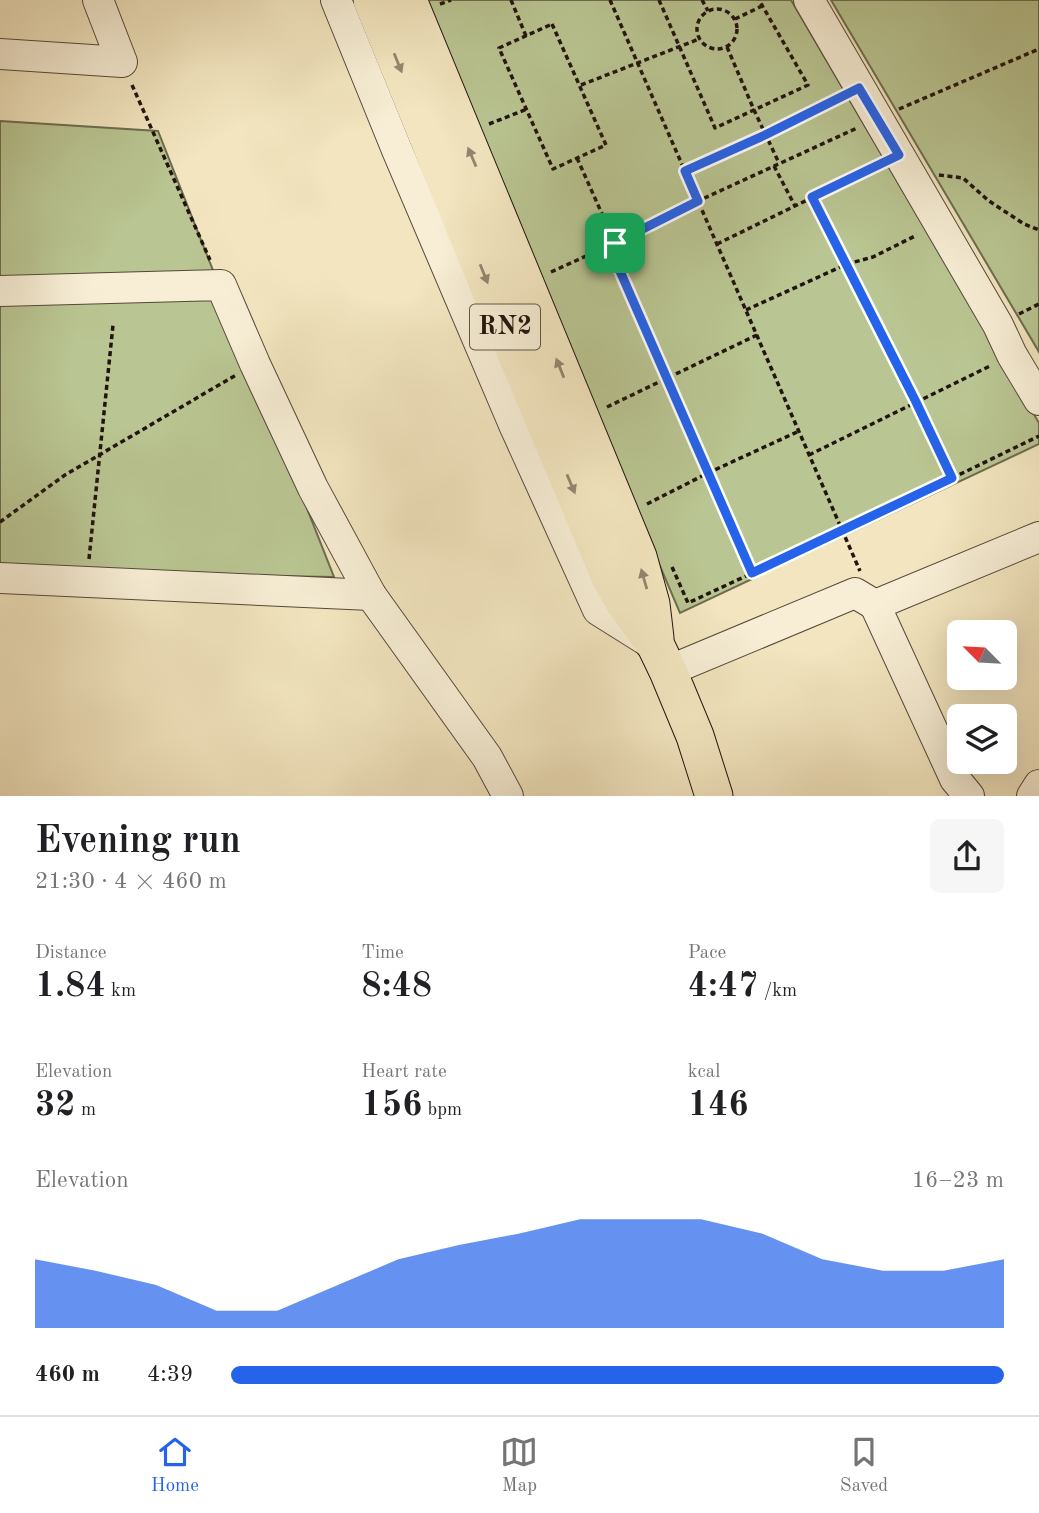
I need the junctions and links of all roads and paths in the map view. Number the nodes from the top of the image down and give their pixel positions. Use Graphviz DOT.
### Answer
graph roads {
  1 [pos="98,0"];
  2 [pos="336,0"];
  3 [pos="373,0"];
  4 [pos="450,0"];
  5 [pos="511,0"];
  6 [pos="610,0"];
  7 [pos="659,0"];
  8 [pos="702,0"];
  9 [pos="759,0"];
  10 [pos="809,0"];
  11 [pos="423,2"];
  12 [pos="762,6"];
  13 [pos="708,11"];
  14 [pos="735,19"];
  15 [pos="526,36"];
  16 [pos="699,38"];
  17 [pos="679,46"];
  18 [pos="727,47"];
  19 [pos="1039,49"];
  20 [pos="0,54"];
  21 [pos="122,62"];
  22 [pos="638,63"];
  23 [pos="580,86"];
  24 [pos="859,88"];
  25 [pos="527,109"];
  26 [pos="754,110"];
  27 [pos="877,119"];
  28 [pos="488,125"];
  29 [pos="765,135"];
  30 [pos="576,158"];
  31 [pos="777,165"];
  32 [pos="905,165"];
  33 [pos="685,171"];
  34 [pos="812,197"];
  35 [pos="698,201"];
  36 [pos="795,206"];
  37 [pos="939,224"];
  38 [pos="1039,230"];
  39 [pos="615,243"];
  40 [pos="717,244"];
  41 [pos="609,246"];
  42 [pos="847,264"];
  43 [pos="548,273"];
  44 [pos="221,285"];
  45 [pos="0,291"];
  46 [pos="746,310"];
  47 [pos="113,325"];
  48 [pos="757,335"];
  49 [pos="1012,355"];
  50 [pos="255,364"];
  51 [pos="667,379"];
  52 [pos="1039,400"];
  53 [pos="916,402"];
  54 [pos="602,409"];
  55 [pos="798,431"];
  56 [pos="1039,436"];
  57 [pos="809,455"];
  58 [pos="98,456"];
  59 [pos="708,473"];
  60 [pos="952,478"];
  61 [pos="645,505"];
  62 [pos="0,522"];
  63 [pos="843,531"];
  64 [pos="1039,537"];
  65 [pos="752,573"];
  66 [pos="0,578"];
  67 [pos="86,582"];
  68 [pos="372,595"];
  69 [pos="688,603"];
  70 [pos="875,605"];
  71 [pos="662,658"];
  72 [pos="1039,785"];
  73 [pos="508,796"];
  74 [pos="714,796"];
  75 [pos="969,796"];
  76 [pos="1032,796"];
  1 -- 21 [label="street"];
  2 -- 71 [label="street"];
  3 -- 71 [label="main road, RN2, one-way"];
  4 -- 11 [label="path"];
  5 -- 15 [label="path"];
  6 -- 22 [label="path"];
  7 -- 17 [label="path"];
  8 -- 13 [label="path"];
  9 -- 12 [label="path"];
  10 -- 24 [label="street"];
  71 -- 11 [label="main road, RN2, one-way"];
  12 -- 14 [label="path"];
  12 -- 26 [label="path"];
  13 -- 14 [label="path"];
  13 -- 16 [label="path"];
  14 -- 18 [label="path"];
  15 -- 23 [label="path"];
  15 -- 25 [label="path"];
  16 -- 17 [label="path"];
  16 -- 18 [label="path"];
  17 -- 22 [label="path"];
  17 -- 26 [label="path"];
  18 -- 26 [label="path"];
  19 -- 27 [label="path"];
  20 -- 21 [label="street"];
  21 -- 44 [label="path"];
  22 -- 23 [label="path"];
  22 -- 33 [label="path"];
  23 -- 30 [label="path"];
  24 -- 27 [label="street"];
  24 -- 29 [label="path"];
  25 -- 28 [label="path"];
  25 -- 30 [label="path"];
  26 -- 29 [label="path"];
  27 -- 31 [label="path"];
  27 -- 32 [label="street"];
  29 -- 31 [label="path"];
  29 -- 33 [label="path"];
  30 -- 39 [label="path"];
  31 -- 35 [label="path"];
  31 -- 36 [label="path"];
  32 -- 34 [label="path"];
  32 -- 37 [label="street"];
  32 -- 38 [label="path"];
  33 -- 35 [label="path"];
  34 -- 36 [label="path"];
  34 -- 42 [label="path"];
  35 -- 39 [label="path"];
  35 -- 40 [label="path"];
  36 -- 40 [label="path"];
  37 -- 42 [label="path"];
  37 -- 49 [label="street"];
  39 -- 41 [label="path"];
  40 -- 46 [label="path"];
  41 -- 43 [label="path"];
  41 -- 51 [label="path"];
  42 -- 46 [label="path"];
  42 -- 53 [label="path"];
  44 -- 45 [label="street"];
  44 -- 50 [label="street"];
  46 -- 48 [label="path"];
  47 -- 58 [label="path"];
  48 -- 51 [label="path"];
  48 -- 55 [label="path"];
  49 -- 52 [label="street"];
  49 -- 53 [label="path"];
  50 -- 58 [label="path"];
  50 -- 68 [label="street"];
  51 -- 54 [label="path"];
  51 -- 59 [label="path"];
  53 -- 57 [label="path"];
  53 -- 60 [label="path"];
  55 -- 57 [label="path"];
  55 -- 59 [label="path"];
  56 -- 60 [label="path"];
  57 -- 63 [label="path"];
  58 -- 62 [label="path"];
  58 -- 67 [label="path"];
  59 -- 61 [label="path"];
  59 -- 65 [label="path"];
  60 -- 63 [label="path"];
  63 -- 65 [label="path"];
  63 -- 70 [label="path"];
  64 -- 70 [label="street"];
  65 -- 69 [label="path"];
  66 -- 67 [label="street"];
  67 -- 68 [label="street"];
  68 -- 73 [label="street"];
  70 -- 71 [label="street"];
  70 -- 75 [label="street"];
  71 -- 74 [label="main road, RN2"];
  72 -- 76 [label="street"];
}
